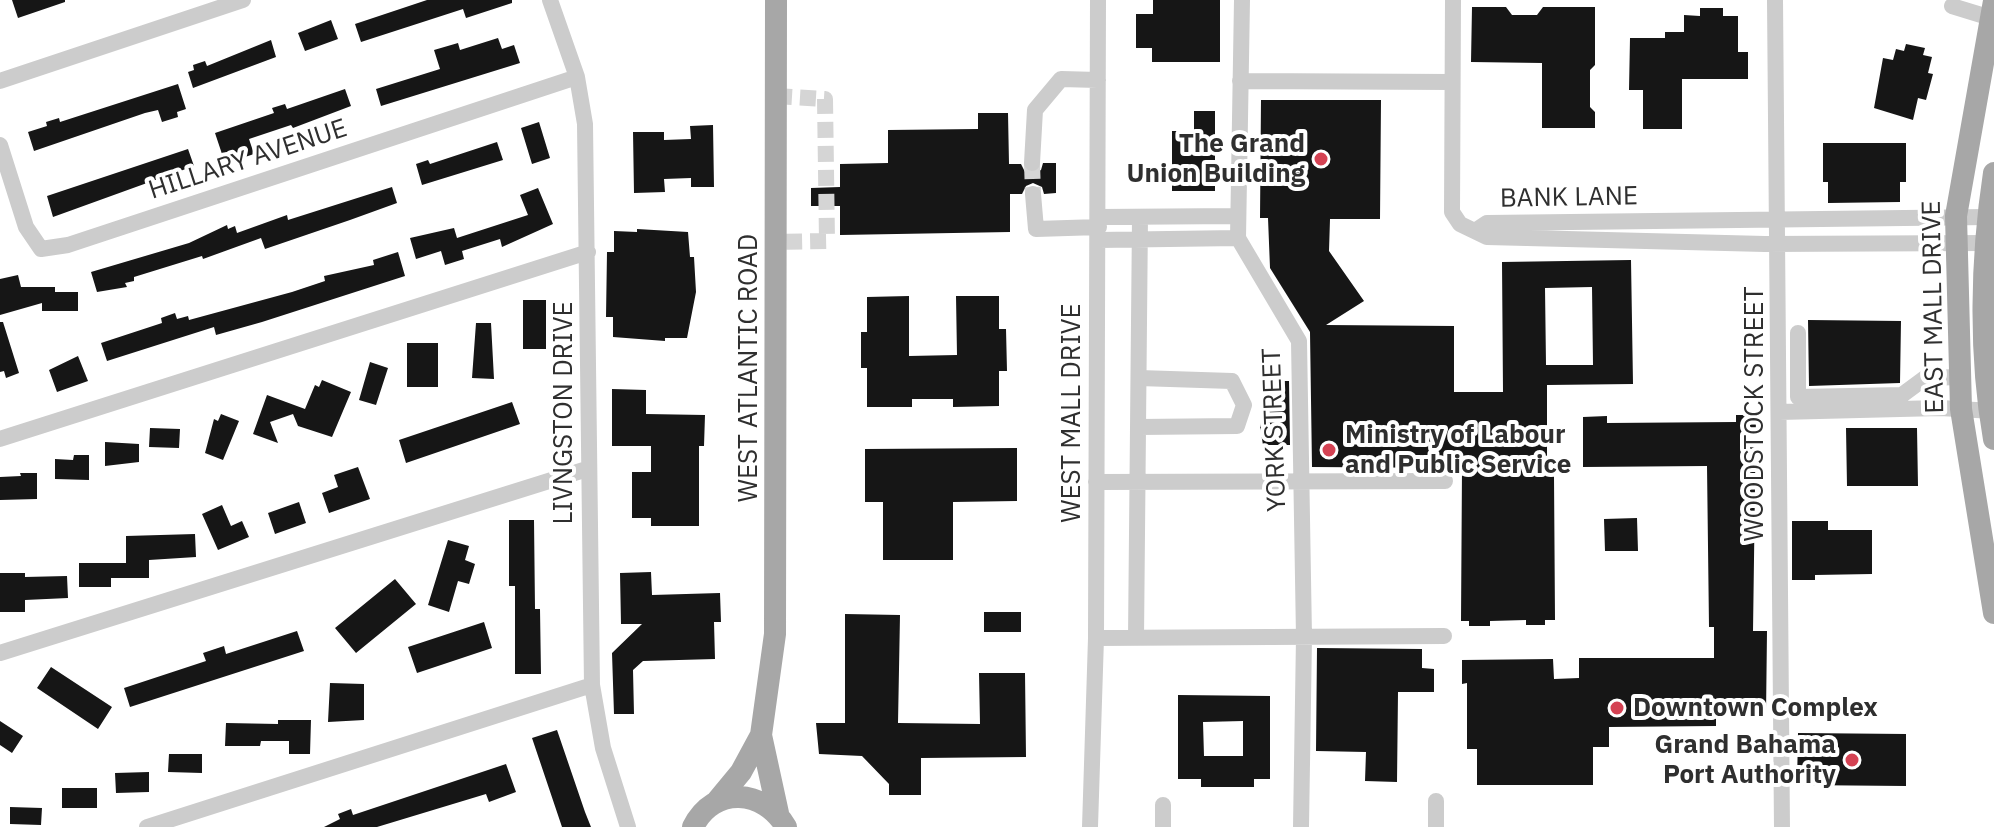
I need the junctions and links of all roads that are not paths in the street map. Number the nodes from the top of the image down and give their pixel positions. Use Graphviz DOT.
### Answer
graph roads {
  1 [pos="243,0"];
  2 [pos="550,0"];
  3 [pos="776,0"];
  4 [pos="1098,0"];
  5 [pos="1242,0"];
  6 [pos="1453,0"];
  7 [pos="1775,0"];
  8 [pos="1952,6"];
  9 [pos="1992,10"];
  10 [pos="577,77"];
  11 [pos="1098,80"];
  12 [pos="0,81"];
  13 [pos="1240,81"];
  14 [pos="1452,82"];
  15 [pos="0,145"];
  16 [pos="1032,163"];
  17 [pos="1994,173"];
  18 [pos="1033,194"];
  19 [pos="1238,216"];
  20 [pos="1956,216"];
  21 [pos="1140,217"];
  22 [pos="1988,217"];
  23 [pos="1777,219"];
  24 [pos="1099,228"];
  25 [pos="1475,231"];
  26 [pos="1238,238"];
  27 [pos="1141,239"];
  28 [pos="1956,243"];
  29 [pos="1987,243"];
  30 [pos="1777,244"];
  31 [pos="588,252"];
  32 [pos="1798,333"];
  33 [pos="1960,377"];
  34 [pos="1139,378"];
  35 [pos="1961,409"];
  36 [pos="1992,411"];
  37 [pos="1779,412"];
  38 [pos="1139,427"];
  39 [pos="0,439"];
  40 [pos="1994,439"];
  41 [pos="587,469"];
  42 [pos="1138,479"];
  43 [pos="1301,481"];
  44 [pos="1445,481"];
  45 [pos="1096,482"];
  46 [pos="1994,613"];
  47 [pos="1444,636"];
  48 [pos="1304,637"];
  49 [pos="1096,638"];
  50 [pos="1136,638"];
  51 [pos="0,653"];
  52 [pos="592,685"];
  53 [pos="761,735"];
  54 [pos="717,801"];
  55 [pos="1436,801"];
  56 [pos="1163,805"];
  57 [pos="782,820"];
  58 [pos="147,827"];
  59 [pos="628,827"];
  60 [pos="693,827"];
  61 [pos="1090,827"];
  62 [pos="1163,827"];
  63 [pos="1301,827"];
  64 [pos="1436,827"];
  65 [pos="1782,827"];
  1 -- 12 [label="street"];
  2 -- 10 [label="street, LIVNGSTON DRIVE"];
  3 -- 53 [label="main road, WEST ATLANTIC ROAD"];
  4 -- 11 [label="street, WEST MALL DRIVE"];
  5 -- 13 [label="street"];
  6 -- 14 [label="street"];
  7 -- 23 [label="street, WOODSTOCK STREET"];
  8 -- 9 [label="street"];
  9 -- 20 [label="main road, EAST MALL DRIVE"];
  10 -- 15 [label="street, HILLARY AVENUE"];
  10 -- 31 [label="street, LIVNGSTON DRIVE"];
  11 -- 16 [label="street"];
  11 -- 24 [label="street, WEST MALL DRIVE"];
  13 -- 14 [label="street"];
  13 -- 19 [label="street"];
  14 -- 25 [label="street"];
  17 -- 22 [label="main road, EAST MALL DRIVE"];
  18 -- 24 [label="street"];
  19 -- 21 [label="street"];
  19 -- 26 [label="street"];
  20 -- 22 [label="street, BANK LANE"];
  20 -- 23 [label="street, BANK LANE"];
  20 -- 28 [label="main road, EAST MALL DRIVE"];
  21 -- 24 [label="street"];
  21 -- 27 [label="street"];
  22 -- 29 [label="main road, EAST MALL DRIVE"];
  23 -- 25 [label="street, BANK LANE"];
  23 -- 30 [label="street, WOODSTOCK STREET"];
  24 -- 27 [label="street"];
  24 -- 45 [label="street, WEST MALL DRIVE"];
  25 -- 30 [label="street, BANK LANE"];
  26 -- 27 [label="street"];
  26 -- 43 [label="street, YORK STREET"];
  27 -- 34 [label="street"];
  28 -- 29 [label="street, BANK LANE"];
  28 -- 30 [label="street, BANK LANE"];
  28 -- 33 [label="main road, EAST MALL DRIVE"];
  29 -- 36 [label="main road, EAST MALL DRIVE"];
  30 -- 37 [label="street, WOODSTOCK STREET"];
  31 -- 39 [label="street"];
  31 -- 41 [label="street, LIVNGSTON DRIVE"];
  32 -- 33 [label="street"];
  33 -- 35 [label="main road, EAST MALL DRIVE"];
  34 -- 38 [label="street"];
  34 -- 38 [label="street"];
  35 -- 36 [label="street"];
  35 -- 37 [label="street"];
  35 -- 46 [label="main road, EAST MALL DRIVE"];
  36 -- 40 [label="main road, EAST MALL DRIVE"];
  37 -- 65 [label="street, WOODSTOCK STREET"];
  38 -- 42 [label="street"];
  41 -- 51 [label="street"];
  41 -- 52 [label="street, LIVNGSTON DRIVE"];
  42 -- 43 [label="street"];
  42 -- 45 [label="street"];
  42 -- 50 [label="street"];
  43 -- 44 [label="street"];
  43 -- 48 [label="street, YORK STREET"];
  45 -- 49 [label="street, WEST MALL DRIVE"];
  47 -- 48 [label="street"];
  48 -- 50 [label="street"];
  48 -- 63 [label="street, YORK STREET"];
  49 -- 50 [label="street"];
  49 -- 61 [label="street, WEST MALL DRIVE"];
  52 -- 58 [label="street"];
  52 -- 59 [label="street, LIVNGSTON DRIVE"];
  53 -- 54 [label="main road, WEST ATLANTIC ROAD"];
  53 -- 57 [label="main road, WEST ATLANTIC ROAD"];
  54 -- 57 [label="main road"];
  54 -- 60 [label="main road, WEST ATLANTIC ROAD"];
  55 -- 64 [label="street"];
  56 -- 62 [label="street"];
}
